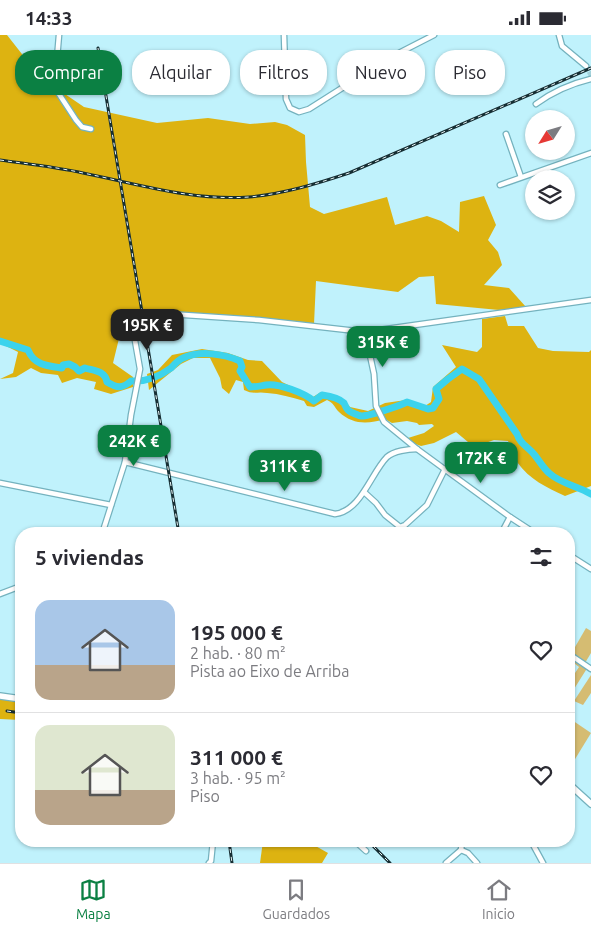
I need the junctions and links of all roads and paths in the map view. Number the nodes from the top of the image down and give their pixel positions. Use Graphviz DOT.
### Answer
graph roads {
  1 [pos="59,35"];
  2 [pos="284,35"];
  3 [pos="434,35"];
  4 [pos="559,35"];
  5 [pos="586,66"];
  6 [pos="591,77"];
  7 [pos="536,104"];
  8 [pos="91,129"];
  9 [pos="506,134"];
  10 [pos="591,153"];
  11 [pos="521,177"];
  12 [pos="500,185"];
  13 [pos="591,300"];
  14 [pos="364,332"];
  15 [pos="417,449"];
  16 [pos="125,462"];
  17 [pos="445,469"];
  18 [pos="0,483"];
  19 [pos="364,492"];
  20 [pos="111,505"];
  21 [pos="510,517"];
  22 [pos="104,527"];
  23 [pos="400,527"];
  24 [pos="505,527"];
  25 [pos="525,527"];
  26 [pos="575,559"];
  27 [pos="591,569"];
  28 [pos="15,588"];
  29 [pos="0,594"];
  30 [pos="575,658"];
  31 [pos="591,669"];
  32 [pos="0,696"];
  33 [pos="15,698"];
  34 [pos="575,789"];
  35 [pos="591,804"];
  36 [pos="212,847"];
  37 [pos="363,847"];
  38 [pos="461,847"];
  39 [pos="535,847"];
  40 [pos="461,850"];
  41 [pos="366,851"];
  42 [pos="209,863"];
  43 [pos="446,863"];
  44 [pos="477,863"];
  45 [pos="543,863"];
  1 -- 8 [label="street"];
  2 -- 3 [label="street"];
  4 -- 5 [label="street"];
  6 -- 7 [label="street"];
  9 -- 11 [label="street"];
  10 -- 11 [label="street"];
  11 -- 12 [label="street"];
  13 -- 14 [label="street"];
  14 -- 15 [label="street"];
  14 -- 16 [label="street"];
  15 -- 17 [label="street"];
  15 -- 19 [label="street"];
  16 -- 19 [label="street"];
  16 -- 20 [label="street"];
  17 -- 21 [label="street"];
  17 -- 23 [label="street"];
  18 -- 20 [label="street"];
  19 -- 23 [label="street"];
  20 -- 22 [label="street"];
  21 -- 24 [label="street"];
  21 -- 25 [label="street"];
  26 -- 27 [label="street"];
  28 -- 29 [label="street"];
  30 -- 31 [label="street"];
  32 -- 33 [label="street"];
  34 -- 35 [label="street"];
  36 -- 42 [label="street"];
  37 -- 41 [label="street"];
  38 -- 40 [label="street"];
  39 -- 45 [label="street"];
  40 -- 43 [label="street"];
  40 -- 44 [label="street"];
}
